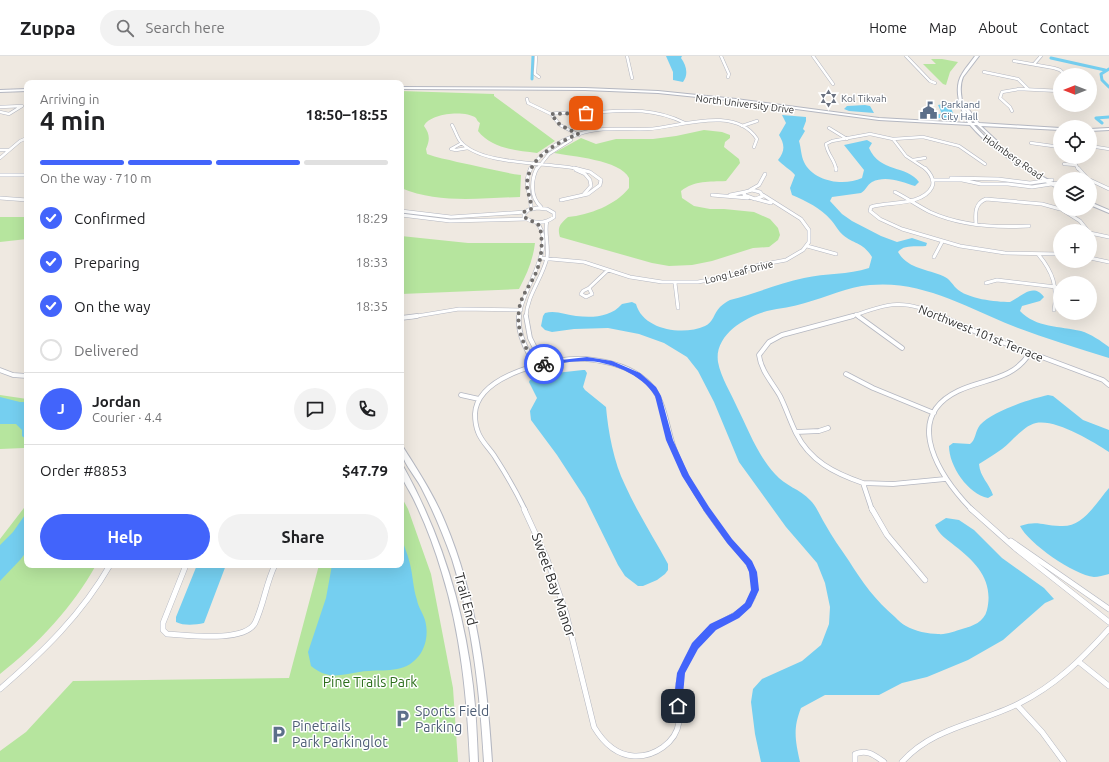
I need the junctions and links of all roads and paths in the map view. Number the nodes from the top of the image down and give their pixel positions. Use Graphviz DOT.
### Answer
graph roads {
  1 [pos="536,56"];
  2 [pos="627,56"];
  3 [pos="721,56"];
  4 [pos="813,56"];
  5 [pos="906,56"];
  6 [pos="977,56"];
  7 [pos="1041,56"];
  8 [pos="1014,61"];
  9 [pos="1034,64"];
  10 [pos="1053,68"];
  11 [pos="984,72"];
  12 [pos="539,77"];
  13 [pos="728,77"];
  14 [pos="632,78"];
  15 [pos="935,83"];
  16 [pos="833,84"];
  17 [pos="404,88"];
  18 [pos="1028,89"];
  19 [pos="24,90"];
  20 [pos="0,91"];
  21 [pos="1053,91"];
  22 [pos="527,99"];
  23 [pos="962,100"];
  24 [pos="0,107"];
  25 [pos="1012,111"];
  26 [pos="0,112"];
  27 [pos="551,114"];
  28 [pos="757,120"];
  29 [pos="685,123"];
  30 [pos="452,125"];
  31 [pos="742,126"];
  32 [pos="972,126"];
  33 [pos="980,126"];
  34 [pos="829,128"];
  35 [pos="1053,130"];
  36 [pos="1109,130"];
  37 [pos="1097,131"];
  38 [pos="580,135"];
  39 [pos="24,139"];
  40 [pos="893,139"];
  41 [pos="847,140"];
  42 [pos="1031,143"];
  43 [pos="462,144"];
  44 [pos="1053,146"];
  45 [pos="1097,147"];
  46 [pos="468,148"];
  47 [pos="754,148"];
  48 [pos="1109,149"];
  49 [pos="0,150"];
  50 [pos="9,150"];
  51 [pos="0,158"];
  52 [pos="925,158"];
  53 [pos="913,160"];
  54 [pos="534,164"];
  55 [pos="985,164"];
  56 [pos="1064,164"];
  57 [pos="539,165"];
  58 [pos="1076,165"];
  59 [pos="570,168"];
  60 [pos="836,170"];
  61 [pos="1082,172"];
  62 [pos="765,174"];
  63 [pos="0,175"];
  64 [pos="24,175"];
  65 [pos="932,178"];
  66 [pos="1051,182"];
  67 [pos="1097,183"];
  68 [pos="759,185"];
  69 [pos="1109,188"];
  70 [pos="749,190"];
  71 [pos="745,192"];
  72 [pos="895,192"];
  73 [pos="762,194"];
  74 [pos="712,195"];
  75 [pos="582,196"];
  76 [pos="726,196"];
  77 [pos="0,198"];
  78 [pos="750,198"];
  79 [pos="755,199"];
  80 [pos="24,200"];
  81 [pos="561,200"];
  82 [pos="910,201"];
  83 [pos="1097,202"];
  84 [pos="779,206"];
  85 [pos="1097,206"];
  86 [pos="1053,207"];
  87 [pos="541,208"];
  88 [pos="1109,208"];
  89 [pos="531,209"];
  90 [pos="404,211"];
  91 [pos="524,212"];
  92 [pos="1109,212"];
  93 [pos="404,215"];
  94 [pos="1074,216"];
  95 [pos="526,219"];
  96 [pos="547,221"];
  97 [pos="536,222"];
  98 [pos="976,224"];
  99 [pos="1084,224"];
  100 [pos="1029,226"];
  101 [pos="1097,234"];
  102 [pos="1109,237"];
  103 [pos="942,242"];
  104 [pos="807,246"];
  105 [pos="836,254"];
  106 [pos="1038,254"];
  107 [pos="1053,254"];
  108 [pos="934,257"];
  109 [pos="540,258"];
  110 [pos="546,258"];
  111 [pos="1097,259"];
  112 [pos="1109,262"];
  113 [pos="608,270"];
  114 [pos="1053,276"];
  115 [pos="675,283"];
  116 [pos="986,283"];
  117 [pos="1053,287"];
  118 [pos="589,288"];
  119 [pos="678,308"];
  120 [pos="519,310"];
  121 [pos="526,310"];
  122 [pos="856,314"];
  123 [pos="404,318"];
  124 [pos="902,348"];
  125 [pos="1030,354"];
  126 [pos="543,364"];
  127 [pos="536,366"];
  128 [pos="0,370"];
  129 [pos="846,374"];
  130 [pos="24,376"];
  131 [pos="1109,385"];
  132 [pos="461,395"];
  133 [pos="479,399"];
  134 [pos="934,413"];
  135 [pos="828,428"];
  136 [pos="796,432"];
  137 [pos="404,454"];
  138 [pos="404,474"];
  139 [pos="945,479"];
  140 [pos="863,482"];
  141 [pos="997,532"];
  142 [pos="108,568"];
  143 [pos="185,568"];
  144 [pos="274,568"];
  145 [pos="925,580"];
  146 [pos="1109,609"];
  147 [pos="1109,622"];
  148 [pos="1109,629"];
  149 [pos="1079,662"];
  150 [pos="1109,686"];
  151 [pos="0,689"];
  152 [pos="1017,705"];
  153 [pos="474,762"];
  154 [pos="488,762"];
  155 [pos="855,762"];
  156 [pos="884,762"];
  157 [pos="902,762"];
  158 [pos="1064,762"];
  1 -- 12 [label="street"];
  2 -- 14 [label="street"];
  3 -- 13 [label="street"];
  4 -- 16 [label="street"];
  5 -- 15 [label="street"];
  6 -- 23 [label="street, Holmberg Road"];
  7 -- 9 [label="street"];
  8 -- 9 [label="street"];
  9 -- 10 [label="street"];
  11 -- 18 [label="street"];
  17 -- 32 [label="street, North University Drive"];
  18 -- 21 [label="street"];
  18 -- 25 [label="street"];
  19 -- 20 [label="street"];
  22 -- 27 [label="street"];
  23 -- 32 [label="street, Holmberg Road"];
  23 -- 33 [label="street, Holmberg Road"];
  24 -- 26 [label="street"];
  27 -- 29 [label="street"];
  27 -- 38 [label="street"];
  28 -- 31 [label="street"];
  29 -- 31 [label="street"];
  29 -- 38 [label="street"];
  30 -- 43 [label="street"];
  31 -- 47 [label="street"];
  32 -- 33 [label="street, North University Drive"];
  32 -- 66 [label="street, Holmberg Road"];
  33 -- 35 [label="street, North University Drive"];
  33 -- 66 [label="street, Holmberg Road"];
  34 -- 41 [label="street"];
  36 -- 37 [label="street"];
  38 -- 54 [label="street"];
  38 -- 57 [label="street"];
  39 -- 50 [label="street"];
  40 -- 41 [label="street"];
  40 -- 53 [label="street"];
  40 -- 55 [label="street"];
  41 -- 60 [label="street"];
  42 -- 44 [label="street"];
  43 -- 46 [label="street"];
  43 -- 46 [label="street"];
  45 -- 48 [label="street"];
  46 -- 54 [label="street"];
  49 -- 50 [label="street"];
  50 -- 51 [label="street"];
  52 -- 53 [label="street"];
  53 -- 65 [label="street"];
  54 -- 57 [label="street"];
  54 -- 89 [label="street"];
  56 -- 58 [label="street"];
  57 -- 59 [label="street"];
  57 -- 87 [label="street"];
  58 -- 61 [label="street"];
  59 -- 75 [label="street"];
  59 -- 75 [label="street"];
  62 -- 68 [label="street"];
  63 -- 64 [label="street"];
  65 -- 66 [label="street"];
  65 -- 66 [label="street"];
  65 -- 82 [label="street"];
  67 -- 69 [label="street"];
  68 -- 70 [label="street"];
  68 -- 73 [label="street"];
  70 -- 71 [label="street"];
  70 -- 73 [label="street"];
  71 -- 76 [label="street"];
  71 -- 78 [label="street"];
  72 -- 82 [label="street"];
  73 -- 79 [label="street"];
  73 -- 84 [label="street"];
  74 -- 76 [label="street"];
  75 -- 81 [label="street"];
  76 -- 78 [label="street"];
  77 -- 80 [label="street"];
  78 -- 79 [label="street"];
  79 -- 84 [label="street"];
  82 -- 98 [label="street"];
  82 -- 103 [label="street"];
  83 -- 88 [label="street"];
  84 -- 104 [label="street"];
  85 -- 92 [label="street"];
  86 -- 98 [label="street"];
  87 -- 89 [label="street"];
  87 -- 96 [label="street"];
  89 -- 91 [label="street"];
  90 -- 91 [label="street"];
  91 -- 95 [label="street"];
  93 -- 95 [label="street"];
  94 -- 99 [label="street"];
  95 -- 97 [label="street"];
  96 -- 97 [label="street"];
  96 -- 110 [label="street"];
  97 -- 109 [label="street"];
  98 -- 100 [label="street"];
  101 -- 102 [label="street"];
  103 -- 106 [label="street"];
  103 -- 108 [label="street"];
  104 -- 105 [label="street"];
  104 -- 115 [label="street, Long Leaf Drive"];
  106 -- 107 [label="street"];
  106 -- 114 [label="street"];
  109 -- 110 [label="street, Long Leaf Drive"];
  109 -- 120 [label="street"];
  110 -- 113 [label="street, Long Leaf Drive"];
  110 -- 121 [label="street"];
  111 -- 112 [label="street"];
  113 -- 115 [label="street, Long Leaf Drive"];
  113 -- 118 [label="street"];
  115 -- 119 [label="street"];
  116 -- 117 [label="street"];
  120 -- 121 [label="street"];
  120 -- 123 [label="street"];
  120 -- 127 [label="street"];
  121 -- 126 [label="street"];
  122 -- 124 [label="street"];
  122 -- 125 [label="street, Northwest 101st Terrace"];
  122 -- 136 [label="street, Northwest 101st Terrace"];
  125 -- 131 [label="street, Northwest 101st Terrace"];
  125 -- 134 [label="street"];
  126 -- 127 [label="street, Sweet Bay Manor"];
  126 -- 133 [label="street, Sweet Bay Manor"];
  127 -- 133 [label="street, Sweet Bay Manor"];
  128 -- 130 [label="street"];
  129 -- 134 [label="street"];
  132 -- 133 [label="street"];
  134 -- 139 [label="street"];
  135 -- 136 [label="street"];
  136 -- 140 [label="street"];
  137 -- 154 [label="street, Trail End"];
  138 -- 153 [label="street, Trail End"];
  139 -- 140 [label="street"];
  139 -- 141 [label="street"];
  140 -- 145 [label="street"];
  141 -- 146 [label="street"];
  141 -- 147 [label="street"];
  142 -- 151 [label="street"];
  143 -- 144 [label="street"];
  148 -- 149 [label="street"];
  149 -- 150 [label="street"];
  149 -- 152 [label="street"];
  152 -- 157 [label="street"];
  152 -- 158 [label="street"];
  155 -- 156 [label="street"];
}
